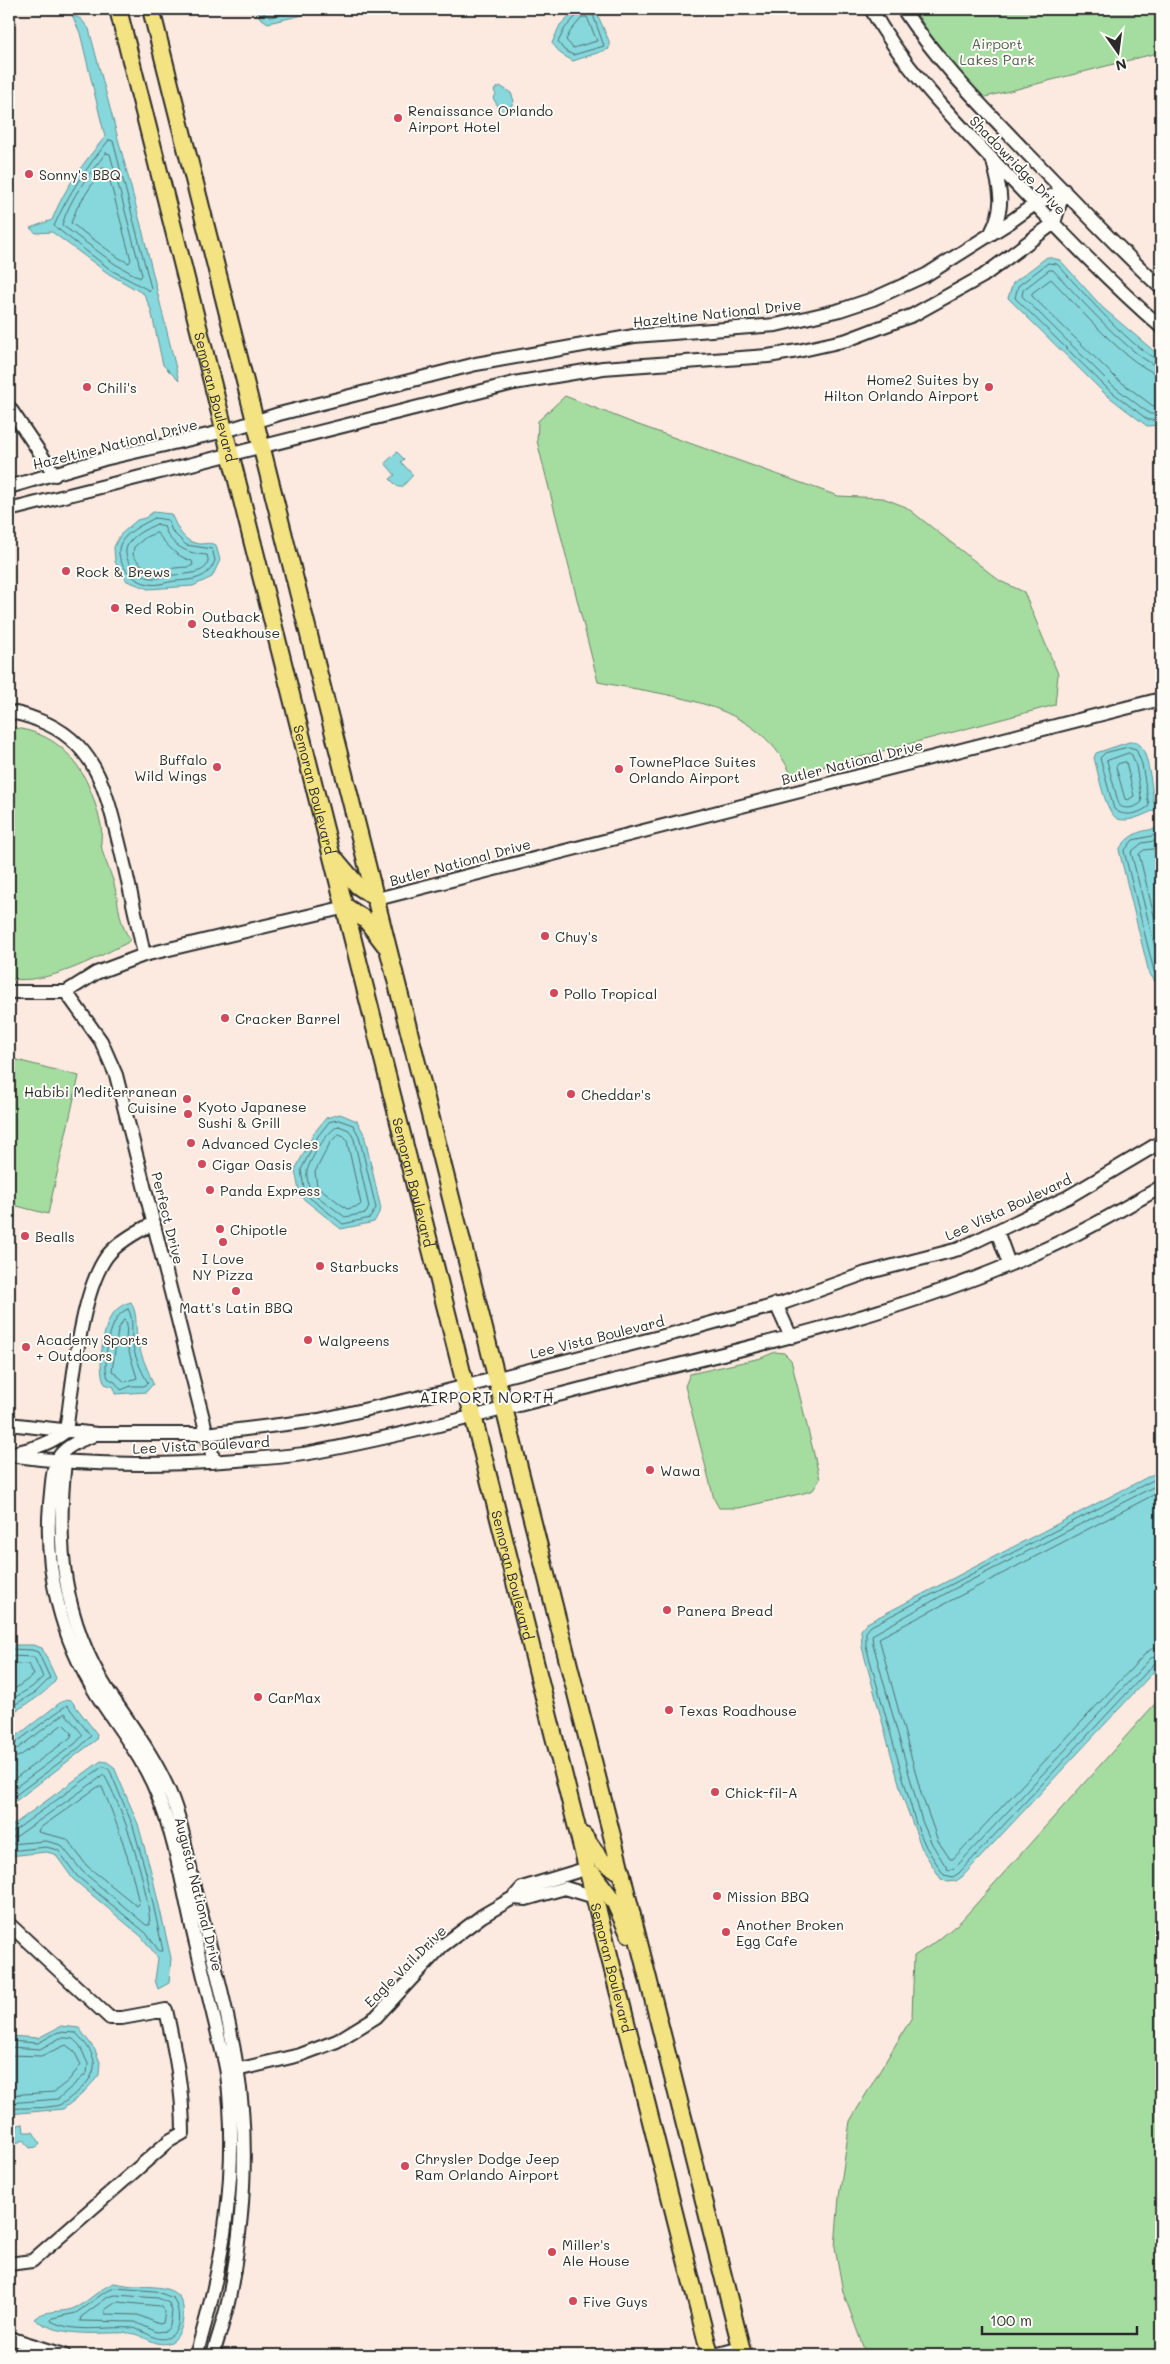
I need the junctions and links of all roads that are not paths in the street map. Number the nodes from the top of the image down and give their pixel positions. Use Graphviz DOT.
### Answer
graph roads {
  1 [pos="118,9"];
  2 [pos="151,9"];
  3 [pos="871,9"];
  4 [pos="903,9"];
  5 [pos="993,160"];
  6 [pos="1064,190"];
  7 [pos="1035,204"];
  8 [pos="1054,223"];
  9 [pos="991,233"];
  10 [pos="1161,288"];
  11 [pos="1161,328"];
  12 [pos="9,407"];
  13 [pos="255,421"];
  14 [pos="225,431"];
  15 [pos="262,447"];
  16 [pos="231,455"];
  17 [pos="55,475"];
  18 [pos="9,487"];
  19 [pos="9,510"];
  20 [pos="1161,700"];
  21 [pos="9,712"];
  22 [pos="333,856"];
  23 [pos="377,899"];
  24 [pos="346,906"];
  25 [pos="390,951"];
  26 [pos="144,955"];
  27 [pos="9,992"];
  28 [pos="66,992"];
  29 [pos="1161,1142"];
  30 [pos="1161,1187"];
  31 [pos="154,1223"];
  32 [pos="997,1231"];
  33 [pos="1009,1264"];
  34 [pos="776,1304"];
  35 [pos="791,1337"];
  36 [pos="497,1378"];
  37 [pos="466,1387"];
  38 [pos="505,1409"];
  39 [pos="474,1417"];
  40 [pos="9,1424"];
  41 [pos="66,1431"];
  42 [pos="97,1434"];
  43 [pos="206,1434"];
  44 [pos="9,1454"];
  45 [pos="60,1461"];
  46 [pos="214,1462"];
  47 [pos="574,1816"];
  48 [pos="588,1868"];
  49 [pos="622,1874"];
  50 [pos="595,1897"];
  51 [pos="513,1898"];
  52 [pos="9,1924"];
  53 [pos="646,1975"];
  54 [pos="232,2070"];
  55 [pos="9,2264"];
  56 [pos="9,2338"];
  57 [pos="742,2352"];
  58 [pos="64,2355"];
  59 [pos="196,2355"];
  60 [pos="213,2355"];
  61 [pos="710,2355"];
  62 [pos="715,2355"];
  1 -- 14 [label="main road, Semoran Boulevard"];
  2 -- 13 [label="main road"];
  3 -- 5 [label="street, Shadowridge Drive"];
  4 -- 6 [label="street, Shadowridge Drive"];
  5 -- 7 [label="street, Shadowridge Drive"];
  5 -- 9 [label="street"];
  6 -- 7 [label="street, Hazeltine National Drive"];
  6 -- 8 [label="street"];
  6 -- 10 [label="street, Shadowridge Drive"];
  7 -- 8 [label="street, Shadowridge Drive"];
  7 -- 9 [label="street, Hazeltine National Drive"];
  8 -- 11 [label="street, Shadowridge Drive"];
  8 -- 15 [label="street"];
  9 -- 13 [label="street, Hazeltine National Drive"];
  12 -- 17 [label="street"];
  13 -- 14 [label="street, Hazeltine National Drive"];
  13 -- 15 [label="main road"];
  14 -- 16 [label="main road, Semoran Boulevard"];
  14 -- 17 [label="street, Hazeltine National Drive"];
  15 -- 16 [label="street"];
  15 -- 23 [label="main road"];
  16 -- 19 [label="street"];
  16 -- 22 [label="main road, Semoran Boulevard"];
  17 -- 18 [label="street, Hazeltine National Drive"];
  20 -- 23 [label="street, Butler National Drive"];
  21 -- 26 [label="street"];
  22 -- 23 [label="main road"];
  22 -- 24 [label="main road, Semoran Boulevard"];
  23 -- 25 [label="main road"];
  24 -- 25 [label="main road"];
  24 -- 26 [label="street"];
  24 -- 37 [label="main road, Semoran Boulevard"];
  25 -- 36 [label="main road"];
  26 -- 28 [label="street"];
  27 -- 28 [label="street"];
  28 -- 31 [label="street, Perfect Drive"];
  29 -- 32 [label="street, Lee Vista Boulevard"];
  30 -- 33 [label="street, Lee Vista Boulevard"];
  31 -- 41 [label="street"];
  31 -- 43 [label="street, Perfect Drive"];
  32 -- 33 [label="street"];
  32 -- 34 [label="street, Lee Vista Boulevard"];
  33 -- 35 [label="street, Lee Vista Boulevard"];
  34 -- 35 [label="street"];
  34 -- 36 [label="street, Lee Vista Boulevard"];
  35 -- 38 [label="street, Lee Vista Boulevard"];
  36 -- 37 [label="street, Lee Vista Boulevard"];
  36 -- 38 [label="main road"];
  37 -- 39 [label="main road, Semoran Boulevard"];
  37 -- 43 [label="street, Lee Vista Boulevard"];
  38 -- 39 [label="street, Lee Vista Boulevard"];
  38 -- 49 [label="main road"];
  39 -- 46 [label="street, Lee Vista Boulevard"];
  39 -- 47 [label="main road, Semoran Boulevard"];
  40 -- 41 [label="street, Lee Vista Boulevard"];
  41 -- 42 [label="street, Lee Vista Boulevard"];
  41 -- 44 [label="street"];
  42 -- 43 [label="street, Lee Vista Boulevard"];
  42 -- 45 [label="street"];
  43 -- 46 [label="street, Perfect Drive"];
  44 -- 45 [label="street, Lee Vista Boulevard"];
  45 -- 46 [label="street, Lee Vista Boulevard"];
  45 -- 54 [label="street, Augusta National Drive"];
  47 -- 48 [label="main road, Semoran Boulevard"];
  47 -- 49 [label="main road"];
  48 -- 50 [label="main road, Semoran Boulevard"];
  48 -- 51 [label="street, Eagle Vail Drive"];
  48 -- 53 [label="main road"];
  49 -- 53 [label="main road"];
  50 -- 51 [label="street, Eagle Vail Drive"];
  50 -- 61 [label="main road, Semoran Boulevard"];
  51 -- 54 [label="street, Eagle Vail Drive"];
  52 -- 55 [label="street"];
  53 -- 57 [label="main road"];
  54 -- 59 [label="street, Augusta National Drive"];
  54 -- 60 [label="street, Augusta National Drive"];
  56 -- 58 [label="street"];
  57 -- 62 [label="street"];
}
